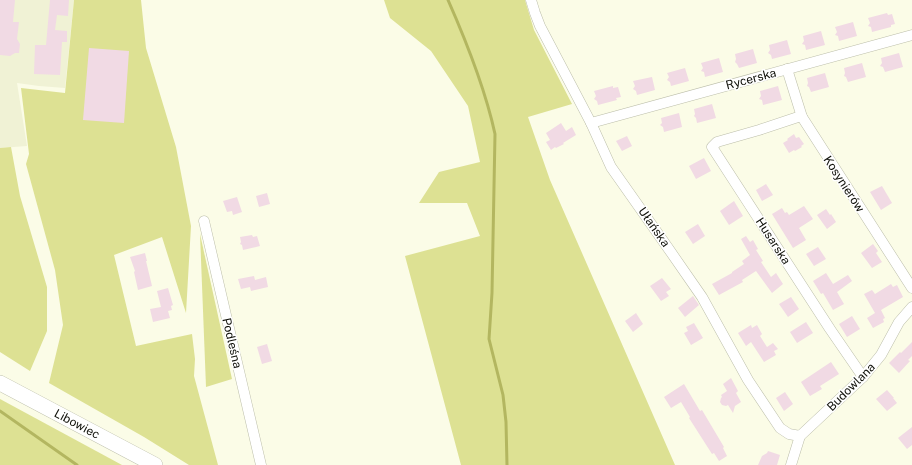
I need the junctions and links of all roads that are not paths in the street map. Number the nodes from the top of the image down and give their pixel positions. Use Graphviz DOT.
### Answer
graph roads {
  1 [pos="531,0"];
  2 [pos="912,35"];
  3 [pos="787,69"];
  4 [pos="802,117"];
  5 [pos="591,123"];
  6 [pos="204,221"];
  7 [pos="912,288"];
  8 [pos="912,307"];
  9 [pos="863,377"];
  10 [pos="0,383"];
  11 [pos="800,436"];
  12 [pos="155,465"];
  13 [pos="261,465"];
  14 [pos="791,465"];
  1 -- 5 [label="street, Ułańska"];
  2 -- 3 [label="street, Rycerska"];
  3 -- 4 [label="street, Kosynierów"];
  3 -- 5 [label="street, Rycerska"];
  4 -- 7 [label="street, Kosynierów"];
  4 -- 9 [label="street, Husarska"];
  5 -- 11 [label="street, Ułańska"];
  6 -- 13 [label="street, Podleśna"];
  8 -- 9 [label="street, Budowlana"];
  9 -- 11 [label="street, Budowlana"];
  10 -- 12 [label="street, Libowiec"];
  11 -- 14 [label="street, Budowlana"];
}
